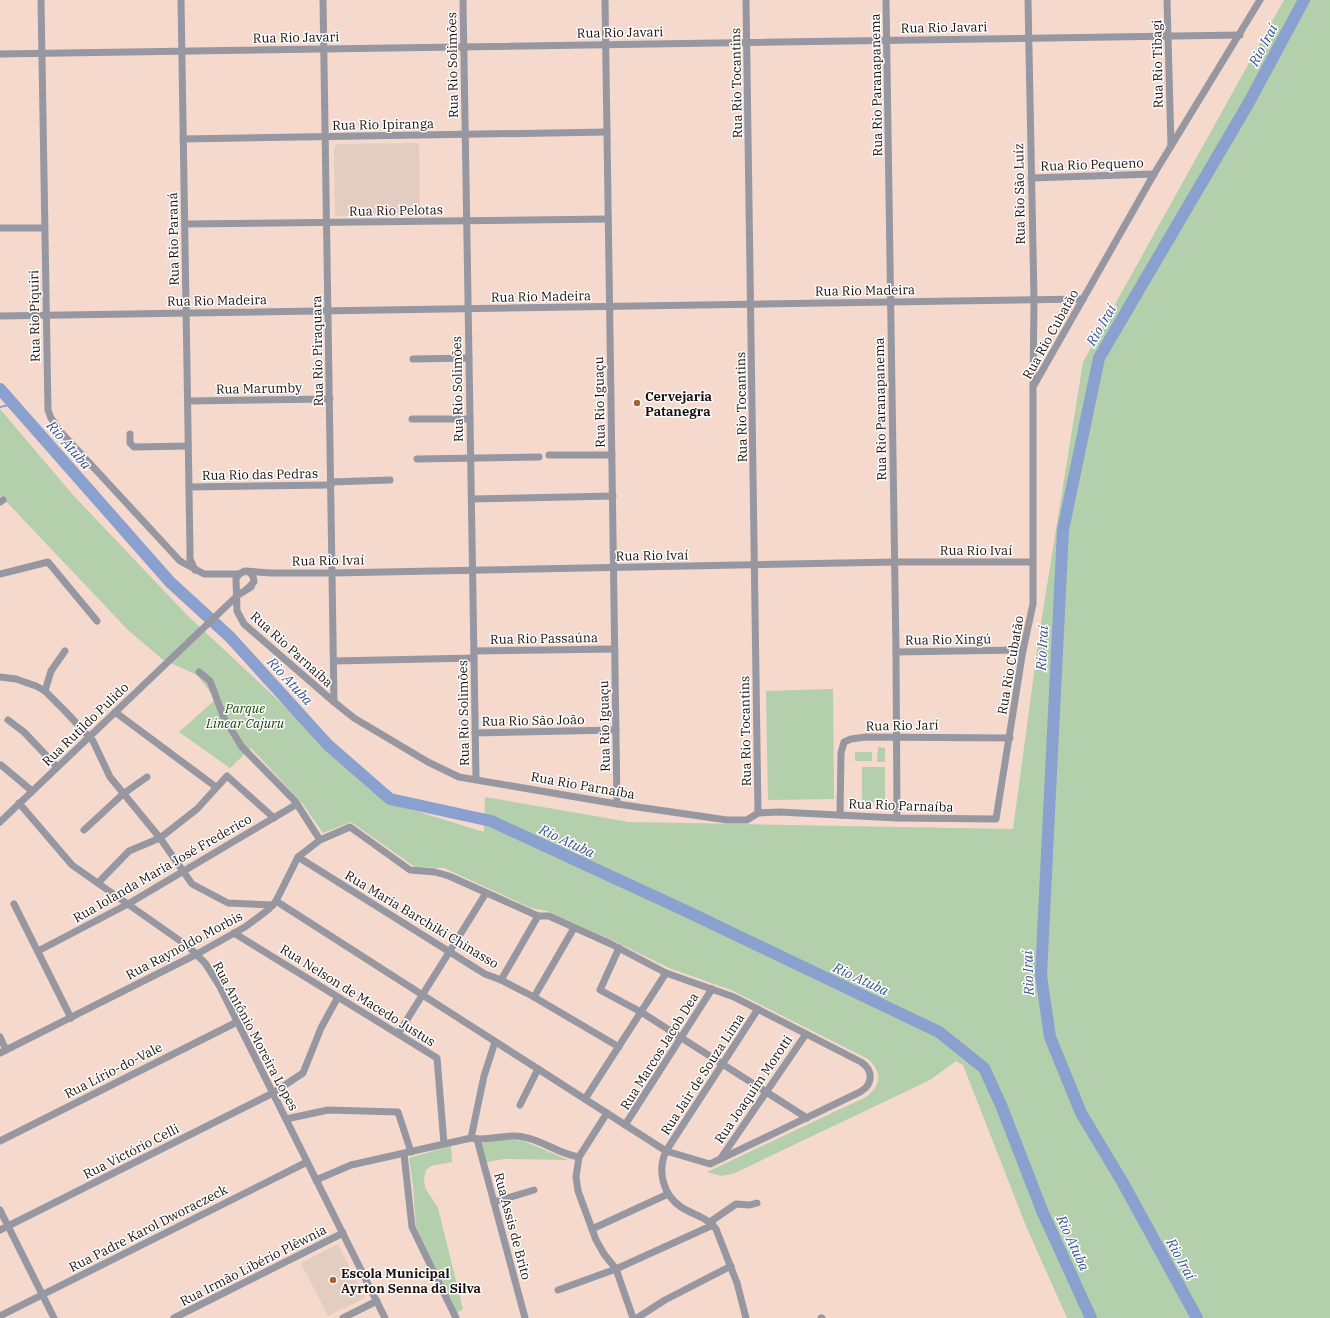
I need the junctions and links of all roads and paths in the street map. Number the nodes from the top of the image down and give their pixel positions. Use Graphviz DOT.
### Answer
graph roads {
  1 [pos="41,0"];
  2 [pos="182,0"];
  3 [pos="323,0"];
  4 [pos="463,0"];
  5 [pos="605,0"];
  6 [pos="746,0"];
  7 [pos="886,0"];
  8 [pos="1028,0"];
  9 [pos="1167,0"];
  10 [pos="1260,0"];
  11 [pos="1240,35"];
  12 [pos="1167,36"];
  13 [pos="1029,38"];
  14 [pos="887,40"];
  15 [pos="747,43"];
  16 [pos="606,44"];
  17 [pos="464,47"];
  18 [pos="323,48"];
  19 [pos="182,52"];
  20 [pos="0,54"];
  21 [pos="41,54"];
  22 [pos="1170,128"];
  23 [pos="607,132"];
  24 [pos="465,134"];
  25 [pos="183,138"];
  26 [pos="326,138"];
  27 [pos="1176,138"];
  28 [pos="1171,146"];
  29 [pos="1154,174"];
  30 [pos="1031,178"];
  31 [pos="608,219"];
  32 [pos="467,221"];
  33 [pos="185,224"];
  34 [pos="327,224"];
  35 [pos="0,228"];
  36 [pos="44,228"];
  37 [pos="1034,299"];
  38 [pos="1083,299"];
  39 [pos="891,302"];
  40 [pos="751,304"];
  41 [pos="610,307"];
  42 [pos="468,308"];
  43 [pos="329,310"];
  44 [pos="187,313"];
  45 [pos="46,315"];
  46 [pos="0,316"];
  47 [pos="469,358"];
  48 [pos="413,359"];
  49 [pos="1033,387"];
  50 [pos="330,399"];
  51 [pos="188,401"];
  52 [pos="412,419"];
  53 [pos="470,419"];
  54 [pos="130,434"];
  55 [pos="188,446"];
  56 [pos="549,455"];
  57 [pos="612,455"];
  58 [pos="539,457"];
  59 [pos="470,458"];
  60 [pos="417,459"];
  61 [pos="390,480"];
  62 [pos="331,483"];
  63 [pos="189,487"];
  64 [pos="613,496"];
  65 [pos="472,499"];
  66 [pos="895,562"];
  67 [pos="1033,562"];
  68 [pos="755,565"];
  69 [pos="614,567"];
  70 [pos="473,569"];
  71 [pos="197,571"];
  72 [pos="249,572"];
  73 [pos="332,573"];
  74 [pos="0,574"];
  75 [pos="239,574"];
  76 [pos="271,574"];
  77 [pos="236,582"];
  78 [pos="252,584"];
  79 [pos="238,595"];
  80 [pos="229,604"];
  81 [pos="97,621"];
  82 [pos="615,649"];
  83 [pos="1023,650"];
  84 [pos="65,651"];
  85 [pos="896,652"];
  86 [pos="474,655"];
  87 [pos="334,661"];
  88 [pos="199,672"];
  89 [pos="0,677"];
  90 [pos="45,691"];
  91 [pos="334,702"];
  92 [pos="115,712"];
  93 [pos="8,720"];
  94 [pos="616,730"];
  95 [pos="475,733"];
  96 [pos="898,736"];
  97 [pos="89,737"];
  98 [pos="1010,738"];
  99 [pos="1,765"];
  100 [pos="57,767"];
  101 [pos="147,776"];
  102 [pos="476,778"];
  103 [pos="216,787"];
  104 [pos="32,791"];
  105 [pos="123,794"];
  106 [pos="19,804"];
  107 [pos="297,804"];
  108 [pos="617,804"];
  109 [pos="758,813"];
  110 [pos="840,815"];
  111 [pos="274,818"];
  112 [pos="897,818"];
  113 [pos="996,819"];
  114 [pos="0,822"];
  115 [pos="84,830"];
  116 [pos="160,838"];
  117 [pos="320,840"];
  118 [pos="298,857"];
  119 [pos="183,872"];
  120 [pos="98,883"];
  121 [pos="486,893"];
  122 [pos="274,903"];
  123 [pos="14,904"];
  124 [pos="128,904"];
  125 [pos="538,916"];
  126 [pos="574,928"];
  127 [pos="234,933"];
  128 [pos="619,948"];
  129 [pos="38,951"];
  130 [pos="449,952"];
  131 [pos="197,954"];
  132 [pos="666,973"];
  133 [pos="501,980"];
  134 [pos="712,989"];
  135 [pos="422,995"];
  136 [pos="338,997"];
  137 [pos="534,998"];
  138 [pos="758,1009"];
  139 [pos="641,1012"];
  140 [pos="71,1018"];
  141 [pos="237,1022"];
  142 [pos="398,1034"];
  143 [pos="806,1034"];
  144 [pos="0,1037"];
  145 [pos="682,1037"];
  146 [pos="495,1042"];
  147 [pos="619,1047"];
  148 [pos="3,1052"];
  149 [pos="723,1064"];
  150 [pos="538,1069"];
  151 [pos="766,1092"];
  152 [pos="273,1093"];
  153 [pos="585,1099"];
  154 [pos="520,1105"];
  155 [pos="607,1113"];
  156 [pos="807,1118"];
  157 [pos="286,1119"];
  158 [pos="625,1125"];
  159 [pos="474,1139"];
  160 [pos="0,1141"];
  161 [pos="444,1144"];
  162 [pos="666,1152"];
  163 [pos="408,1153"];
  164 [pos="579,1157"];
  165 [pos="721,1159"];
  166 [pos="307,1162"];
  167 [pos="316,1180"];
  168 [pos="534,1190"];
  169 [pos="668,1194"];
  170 [pos="494,1202"];
  171 [pos="757,1203"];
  172 [pos="0,1210"];
  173 [pos="711,1224"];
  174 [pos="8,1226"];
  175 [pos="592,1229"];
  176 [pos="0,1230"];
  177 [pos="343,1233"];
  178 [pos="731,1266"];
  179 [pos="616,1269"];
  180 [pos="558,1290"];
  181 [pos="42,1295"];
  182 [pos="377,1301"];
  183 [pos="0,1316"];
  184 [pos="54,1318"];
  185 [pos="174,1318"];
  186 [pos="344,1318"];
  187 [pos="385,1318"];
  188 [pos="456,1318"];
  189 [pos="525,1318"];
  190 [pos="633,1318"];
  191 [pos="637,1318"];
  192 [pos="746,1318"];
  1 -- 21 [label="street, Rua Rio Piquiri"];
  2 -- 19 [label="street, Rua Rio Paraná"];
  3 -- 18 [label="street, Rua Rio Piraquara"];
  4 -- 17 [label="street, Rua Rio Solimões"];
  5 -- 16 [label="street, Rua Rio Iguaçu"];
  6 -- 15 [label="street, Rua Rio Tocantins"];
  7 -- 14 [label="street, Rua Rio Paranapanema"];
  8 -- 13 [label="street, Rua Rio São Luíz"];
  9 -- 12 [label="street, Rua Rio Tibagi"];
  10 -- 11 [label="street, Rua Rio Cubatão"];
  11 -- 12 [label="street, Rua Rio Javari"];
  11 -- 27 [label="street, Rua Rio Cubatão"];
  12 -- 13 [label="street, Rua Rio Javari"];
  12 -- 22 [label="street, Rua Rio Tibagi"];
  13 -- 14 [label="street, Rua Rio Javari"];
  13 -- 30 [label="street, Rua Rio São Luíz"];
  14 -- 15 [label="street, Rua Rio Javari"];
  14 -- 39 [label="street, Rua Rio Paranapanema"];
  15 -- 16 [label="street, Rua Rio Javari"];
  15 -- 40 [label="street, Rua Rio Tocantins"];
  16 -- 17 [label="street, Rua Rio Javari"];
  16 -- 23 [label="street, Rua Rio Iguaçu"];
  17 -- 18 [label="street, Rua Rio Javari"];
  17 -- 24 [label="street, Rua Rio Solimões"];
  18 -- 19 [label="street, Rua Rio Javari"];
  18 -- 26 [label="street, Rua Rio Piraquara"];
  19 -- 21 [label="street, Rua Rio Javari"];
  19 -- 25 [label="street, Rua Rio Paraná"];
  20 -- 21 [label="street, Rua Rio Javari"];
  21 -- 36 [label="street, Rua Rio Piquiri"];
  22 -- 27 [label="street, Rua Rio Tibagi"];
  22 -- 28 [label="street, Rua Rio Tibagi"];
  23 -- 24 [label="street, Rua Rio Ipiranga"];
  23 -- 31 [label="street, Rua Rio Iguaçu"];
  24 -- 26 [label="street, Rua Rio Ipiranga"];
  24 -- 32 [label="street, Rua Rio Solimões"];
  25 -- 26 [label="street, Rua Rio Ipiranga"];
  25 -- 33 [label="street, Rua Rio Paraná"];
  26 -- 34 [label="street, Rua Rio Piraquara"];
  27 -- 28 [label="street, Rua Rio Cubatão"];
  28 -- 29 [label="street, Rua Rio Cubatão"];
  29 -- 30 [label="street, Rua Rio Pequeno"];
  29 -- 38 [label="street, Rua Rio Cubatão"];
  30 -- 37 [label="street, Rua Rio São Luíz"];
  31 -- 32 [label="street, Rua Rio Pelotas"];
  31 -- 41 [label="street, Rua Rio Iguaçu"];
  32 -- 34 [label="street, Rua Rio Pelotas"];
  32 -- 42 [label="street, Rua Rio Solimões"];
  33 -- 34 [label="street, Rua Rio Pelotas"];
  33 -- 44 [label="street, Rua Rio Paraná"];
  34 -- 43 [label="street, Rua Rio Piraquara"];
  35 -- 36 [label="street"];
  36 -- 45 [label="street, Rua Rio Piquiri"];
  37 -- 38 [label="street, Rua Rio Madeira"];
  37 -- 39 [label="street, Rua Rio Madeira"];
  37 -- 49 [label="street, Rua Rio São Luíz"];
  38 -- 49 [label="street, Rua Rio Cubatão"];
  39 -- 40 [label="street, Rua Rio Madeira"];
  39 -- 66 [label="street, Rua Rio Paranapanema"];
  40 -- 41 [label="street, Rua Rio Madeira"];
  40 -- 68 [label="street, Rua Rio Tocantins"];
  41 -- 42 [label="street, Rua Rio Madeira"];
  41 -- 57 [label="street, Rua Rio Iguaçu"];
  42 -- 43 [label="street, Rua Rio Madeira"];
  42 -- 47 [label="street, Rua Rio Solimões"];
  43 -- 44 [label="street, Rua Rio Madeira"];
  43 -- 50 [label="street, Rua Rio Piraquara"];
  44 -- 45 [label="street, Rua Rio Madeira"];
  44 -- 51 [label="street, Rua Rio Paraná"];
  45 -- 46 [label="street, Rua Rio Madeira"];
  45 -- 71 [label="street, Rua Rio Piquiri"];
  47 -- 48 [label="street"];
  47 -- 53 [label="street, Rua Rio Solimões"];
  49 -- 67 [label="street, Rua Rio Cubatão"];
  50 -- 51 [label="street, Rua Marumby"];
  50 -- 62 [label="street, Rua Rio Piraquara"];
  51 -- 55 [label="street, Rua Rio Paraná"];
  52 -- 53 [label="street"];
  53 -- 59 [label="street, Rua Rio Solimões"];
  54 -- 55 [label="street"];
  55 -- 63 [label="street, Rua Rio Paraná"];
  56 -- 57 [label="street"];
  57 -- 64 [label="street, Rua Rio Iguaçu"];
  58 -- 59 [label="street"];
  59 -- 60 [label="street"];
  59 -- 65 [label="street, Rua Rio Solimões"];
  61 -- 62 [label="street, Rua Rio das Pedras"];
  62 -- 63 [label="street, Rua Rio das Pedras"];
  62 -- 73 [label="street, Rua Rio Piraquara"];
  63 -- 71 [label="street, Rua Rio Paraná"];
  64 -- 65 [label="street"];
  64 -- 69 [label="street, Rua Rio Iguaçu"];
  65 -- 70 [label="street, Rua Rio Solimões"];
  66 -- 67 [label="street, Rua Rio Ivaí"];
  66 -- 68 [label="street, Rua Rio Ivaí"];
  66 -- 85 [label="street, Rua Rio Paranapanema"];
  67 -- 83 [label="street, Rua Rio Cubatão"];
  68 -- 69 [label="street, Rua Rio Ivaí"];
  68 -- 109 [label="street, Rua Rio Tocantins"];
  69 -- 70 [label="street, Rua Rio Ivaí"];
  69 -- 82 [label="street, Rua Rio Iguaçu"];
  70 -- 73 [label="street, Rua Rio Ivaí"];
  70 -- 86 [label="street, Rua Rio Solimões"];
  71 -- 75 [label="street"];
  72 -- 75 [label="street"];
  72 -- 76 [label="street, Rua Rio Ivaí"];
  72 -- 78 [label="street"];
  73 -- 76 [label="street, Rua Rio Ivaí"];
  73 -- 87 [label="street, Rua Rio Piraquara"];
  74 -- 81 [label="street"];
  75 -- 77 [label="street"];
  76 -- 78 [label="street, Rua Rio Ivaí"];
  77 -- 78 [label="street"];
  77 -- 79 [label="street"];
  78 -- 79 [label="street, Rua Rio Ivaí"];
  79 -- 80 [label="street, Rua Rio Ivaí"];
  79 -- 91 [label="street, Rua Rio Parnaíba"];
  80 -- 92 [label="street, Rua Rutildo Pulido"];
  82 -- 86 [label="street, Rua Rio Passaúna"];
  82 -- 94 [label="street, Rua Rio Iguaçu"];
  83 -- 85 [label="street, Rua Rio Xingú"];
  83 -- 98 [label="street, Rua Rio Cubatão"];
  84 -- 90 [label="street"];
  85 -- 96 [label="street, Rua Rio Paranapanema"];
  86 -- 87 [label="street, Rua Rio Passaúna"];
  86 -- 95 [label="street, Rua Rio Solimões"];
  87 -- 91 [label="street, Rua Rio Piraquara"];
  88 -- 107 [label="street"];
  89 -- 90 [label="street"];
  90 -- 97 [label="street"];
  91 -- 102 [label="street, Rua Rio Parnaíba"];
  92 -- 97 [label="street, Rua Rutildo Pulido"];
  92 -- 103 [label="street"];
  93 -- 100 [label="street"];
  94 -- 95 [label="street, Rua Rio São João"];
  94 -- 108 [label="street, Rua Rio Iguaçu"];
  95 -- 102 [label="street, Rua Rio Solimões"];
  96 -- 98 [label="street, Rua Rio Jarí"];
  96 -- 110 [label="street, Rua Rio Jarí"];
  96 -- 112 [label="street, Rua Rio Paranapanema"];
  97 -- 100 [label="street, Rua Rutildo Pulido"];
  97 -- 105 [label="street"];
  98 -- 113 [label="street, Rua Rio Cubatão"];
  99 -- 104 [label="street"];
  100 -- 104 [label="street, Rua Rutildo Pulido"];
  101 -- 105 [label="street"];
  102 -- 108 [label="street, Rua Rio Parnaíba"];
  103 -- 111 [label="street"];
  103 -- 116 [label="street"];
  104 -- 106 [label="street, Rua Rutildo Pulido"];
  105 -- 115 [label="street"];
  105 -- 116 [label="street"];
  106 -- 114 [label="street, Rua Rutildo Pulido"];
  106 -- 120 [label="street, Rua Antônio Moreira Lopes"];
  107 -- 111 [label="street, Rua Iolanda Maria José Frederico"];
  107 -- 117 [label="street"];
  108 -- 109 [label="street, Rua Rio Parnaíba"];
  109 -- 110 [label="street, Rua Rio Parnaíba"];
  110 -- 112 [label="street, Rua Rio Parnaíba"];
  111 -- 119 [label="street, Rua Iolanda Maria José Frederico"];
  112 -- 113 [label="street, Rua Rio Parnaíba"];
  116 -- 119 [label="street"];
  116 -- 120 [label="street"];
  117 -- 118 [label="street, Rua Raynoldo Morbis"];
  117 -- 121 [label="street, Rua Raynoldo Morbis"];
  118 -- 122 [label="street, Rua Raynoldo Morbis"];
  118 -- 130 [label="street, Rua Maria Barchiki Chinasso"];
  119 -- 122 [label="street"];
  119 -- 124 [label="street, Rua Iolanda Maria José Frederico"];
  120 -- 124 [label="street, Rua Antônio Moreira Lopes"];
  121 -- 125 [label="street"];
  121 -- 130 [label="street"];
  122 -- 127 [label="street, Rua Raynoldo Morbis"];
  122 -- 135 [label="street"];
  123 -- 129 [label="street"];
  124 -- 129 [label="street, Rua Iolanda Maria José Frederico"];
  124 -- 131 [label="street, Rua Antônio Moreira Lopes"];
  125 -- 126 [label="street"];
  125 -- 133 [label="street"];
  126 -- 128 [label="street"];
  126 -- 137 [label="street"];
  127 -- 131 [label="street, Rua Raynoldo Morbis"];
  127 -- 136 [label="street, Rua Nelson de Macedo Justus"];
  128 -- 132 [label="street"];
  128 -- 139 [label="street"];
  129 -- 140 [label="street"];
  130 -- 133 [label="street, Rua Maria Barchiki Chinasso"];
  130 -- 135 [label="street"];
  131 -- 140 [label="street, Rua Raynoldo Morbis"];
  131 -- 141 [label="street, Rua Antônio Moreira Lopes"];
  132 -- 134 [label="street"];
  132 -- 139 [label="street"];
  133 -- 137 [label="street, Rua Maria Barchiki Chinasso"];
  134 -- 138 [label="street"];
  134 -- 145 [label="street, Rua Marcos Jacob Dea"];
  135 -- 142 [label="street"];
  135 -- 146 [label="street"];
  136 -- 142 [label="street, Rua Nelson de Macedo Justus"];
  136 -- 152 [label="street, Rua Victório Celli"];
  137 -- 147 [label="street, Rua Maria Barchiki Chinasso"];
  138 -- 143 [label="street"];
  138 -- 149 [label="street, Rua Jair de Souza Lima"];
  139 -- 145 [label="street"];
  139 -- 147 [label="street"];
  140 -- 148 [label="street, Rua Raynoldo Morbis"];
  141 -- 152 [label="street, Rua Antônio Moreira Lopes"];
  141 -- 160 [label="street, Rua Lírio-do-Vale"];
  142 -- 161 [label="street, Rua Nelson de Macedo Justus"];
  143 -- 151 [label="street, Rua Joaquim Morotti"];
  143 -- 156 [label="street"];
  144 -- 148 [label="street"];
  145 -- 149 [label="street"];
  145 -- 158 [label="street, Rua Marcos Jacob Dea"];
  146 -- 150 [label="street"];
  146 -- 159 [label="street, Rua Assis de Brito"];
  147 -- 153 [label="street"];
  149 -- 151 [label="street"];
  149 -- 162 [label="street, Rua Jair de Souza Lima"];
  150 -- 153 [label="street"];
  150 -- 154 [label="street"];
  151 -- 156 [label="street"];
  151 -- 165 [label="street, Rua Joaquim Morotti"];
  152 -- 157 [label="street, Rua Antônio Moreira Lopes"];
  152 -- 174 [label="street, Rua Victório Celli"];
  153 -- 155 [label="street"];
  155 -- 158 [label="street"];
  155 -- 164 [label="street"];
  156 -- 165 [label="street"];
  157 -- 163 [label="street"];
  157 -- 166 [label="street, Rua Antônio Moreira Lopes"];
  158 -- 162 [label="street"];
  159 -- 161 [label="street"];
  159 -- 164 [label="street"];
  159 -- 170 [label="street, Rua Assis de Brito"];
  161 -- 163 [label="street"];
  162 -- 165 [label="street"];
  162 -- 169 [label="street, Rua Jair de Souza Lima"];
  163 -- 167 [label="street"];
  163 -- 188 [label="street"];
  164 -- 175 [label="street"];
  166 -- 167 [label="street, Rua Antônio Moreira Lopes"];
  166 -- 181 [label="street, Rua Padre Karol Dworaczeck"];
  167 -- 177 [label="street, Rua Antônio Moreira Lopes"];
  168 -- 170 [label="street"];
  169 -- 173 [label="street"];
  169 -- 175 [label="street"];
  170 -- 189 [label="street, Rua Assis de Brito"];
  171 -- 173 [label="street"];
  172 -- 174 [label="street"];
  173 -- 178 [label="street"];
  173 -- 179 [label="street"];
  174 -- 176 [label="street, Rua Victório Celli"];
  174 -- 181 [label="street"];
  175 -- 179 [label="street"];
  177 -- 182 [label="street, Rua Antônio Moreira Lopes"];
  177 -- 185 [label="street, Rua Irmão Libério Plêwnia"];
  178 -- 191 [label="street"];
  178 -- 192 [label="street"];
  179 -- 180 [label="street"];
  179 -- 190 [label="street"];
  181 -- 183 [label="street, Rua Padre Karol Dworaczeck"];
  181 -- 184 [label="street"];
  182 -- 186 [label="street"];
  182 -- 187 [label="street, Rua Antônio Moreira Lopes"];
}
